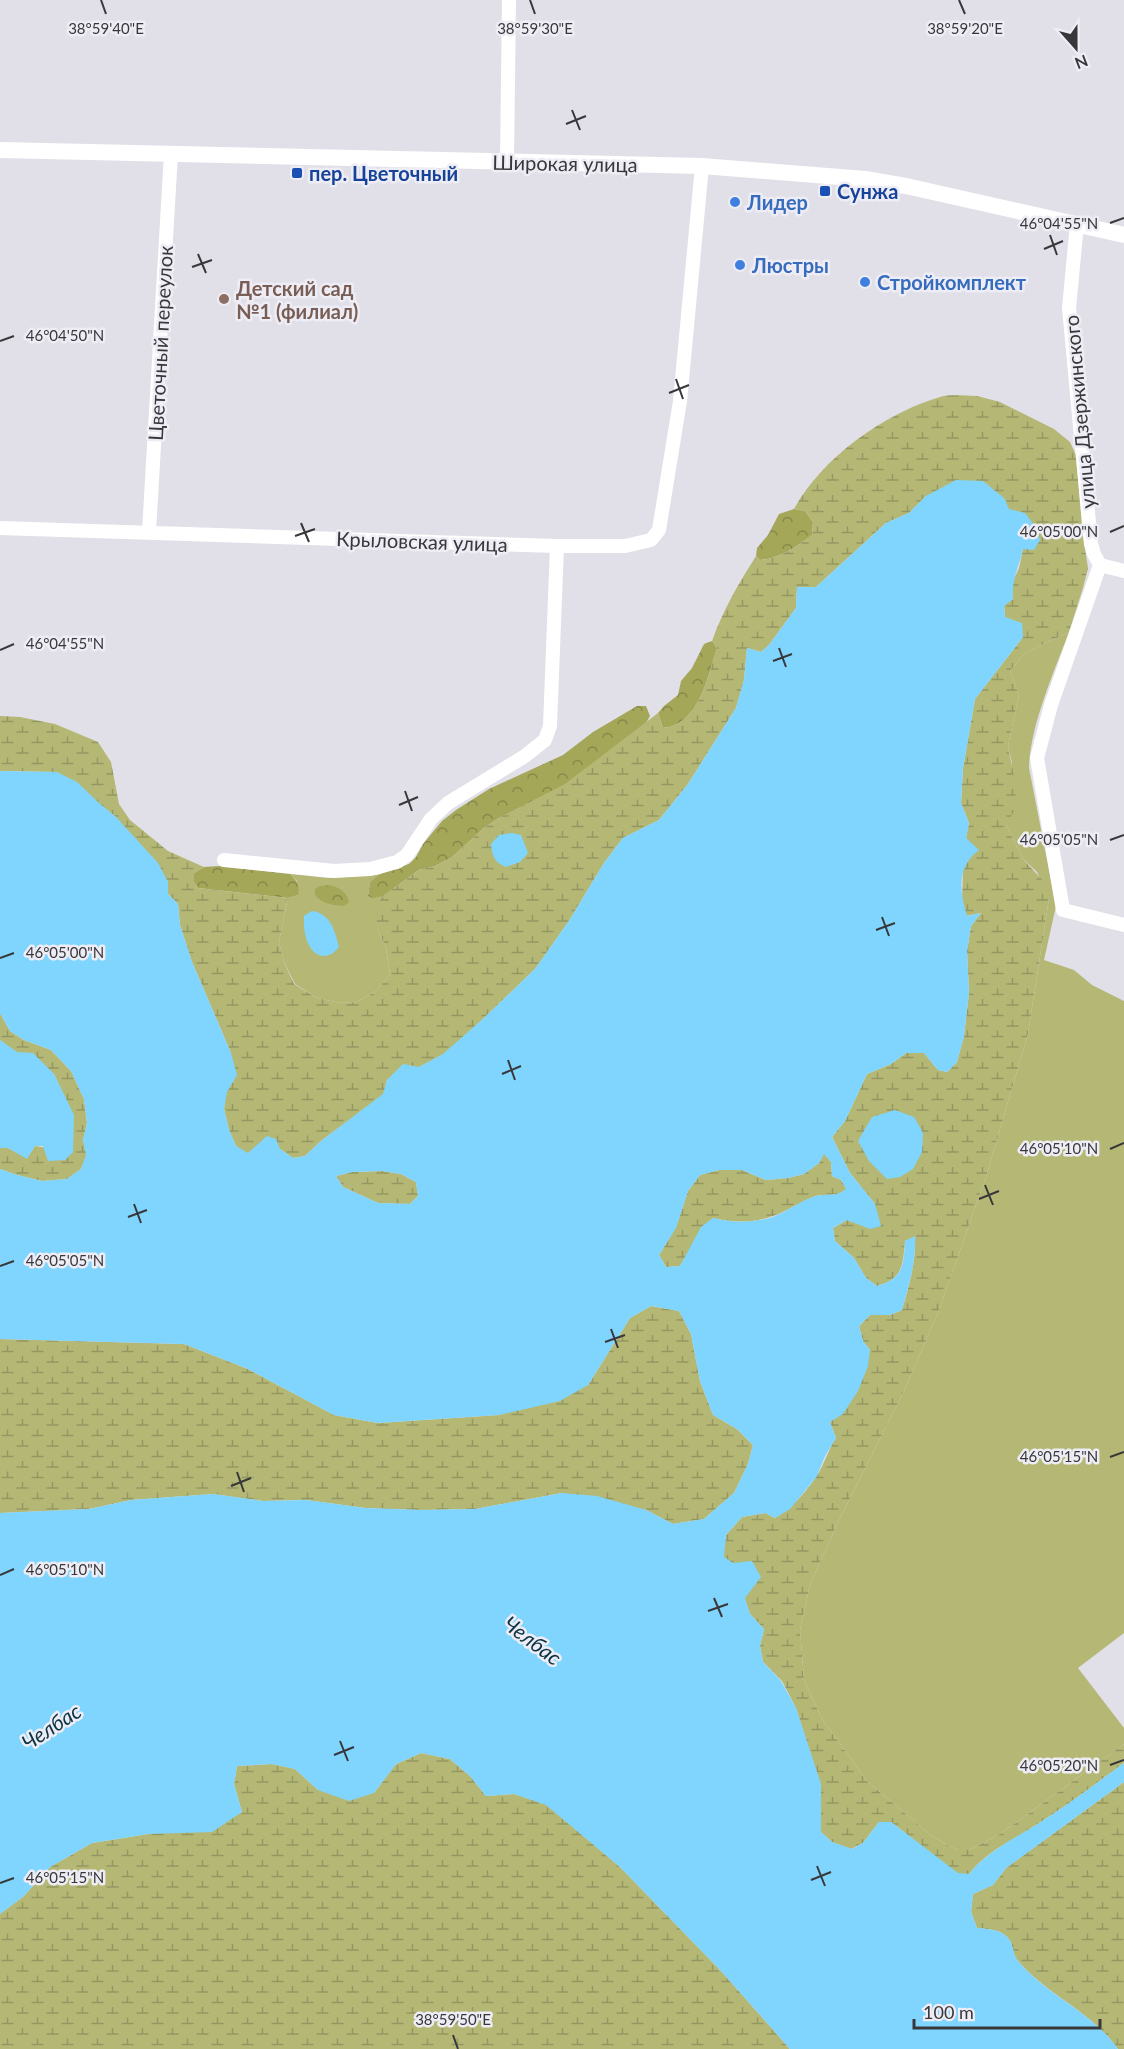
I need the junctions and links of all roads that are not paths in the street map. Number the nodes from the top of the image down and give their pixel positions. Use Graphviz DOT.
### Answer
graph roads {
  1 [pos="509,0"];
  2 [pos="0,150"];
  3 [pos="171,153"];
  4 [pos="507,162"];
  5 [pos="702,166"];
  6 [pos="1077,224"];
  7 [pos="1124,235"];
  8 [pos="0,528"];
  9 [pos="149,532"];
  10 [pos="557,546"];
  11 [pos="1100,565"];
  12 [pos="1124,571"];
  13 [pos="224,860"];
  14 [pos="1124,924"];
  1 -- 4 [label="street"];
  2 -- 3 [label="street, Широкая улица"];
  3 -- 4 [label="street, Широкая улица"];
  3 -- 9 [label="street, Цветочный переулок"];
  4 -- 5 [label="street, Широкая улица"];
  5 -- 6 [label="street, Широкая улица"];
  5 -- 10 [label="street, Крыловская улица"];
  6 -- 7 [label="street, Широкая улица"];
  6 -- 11 [label="street, улица Дзержинского"];
  8 -- 9 [label="street, Крыловская улица"];
  9 -- 10 [label="street, Крыловская улица"];
  10 -- 13 [label="street"];
  11 -- 12 [label="street"];
  11 -- 14 [label="street"];
}
